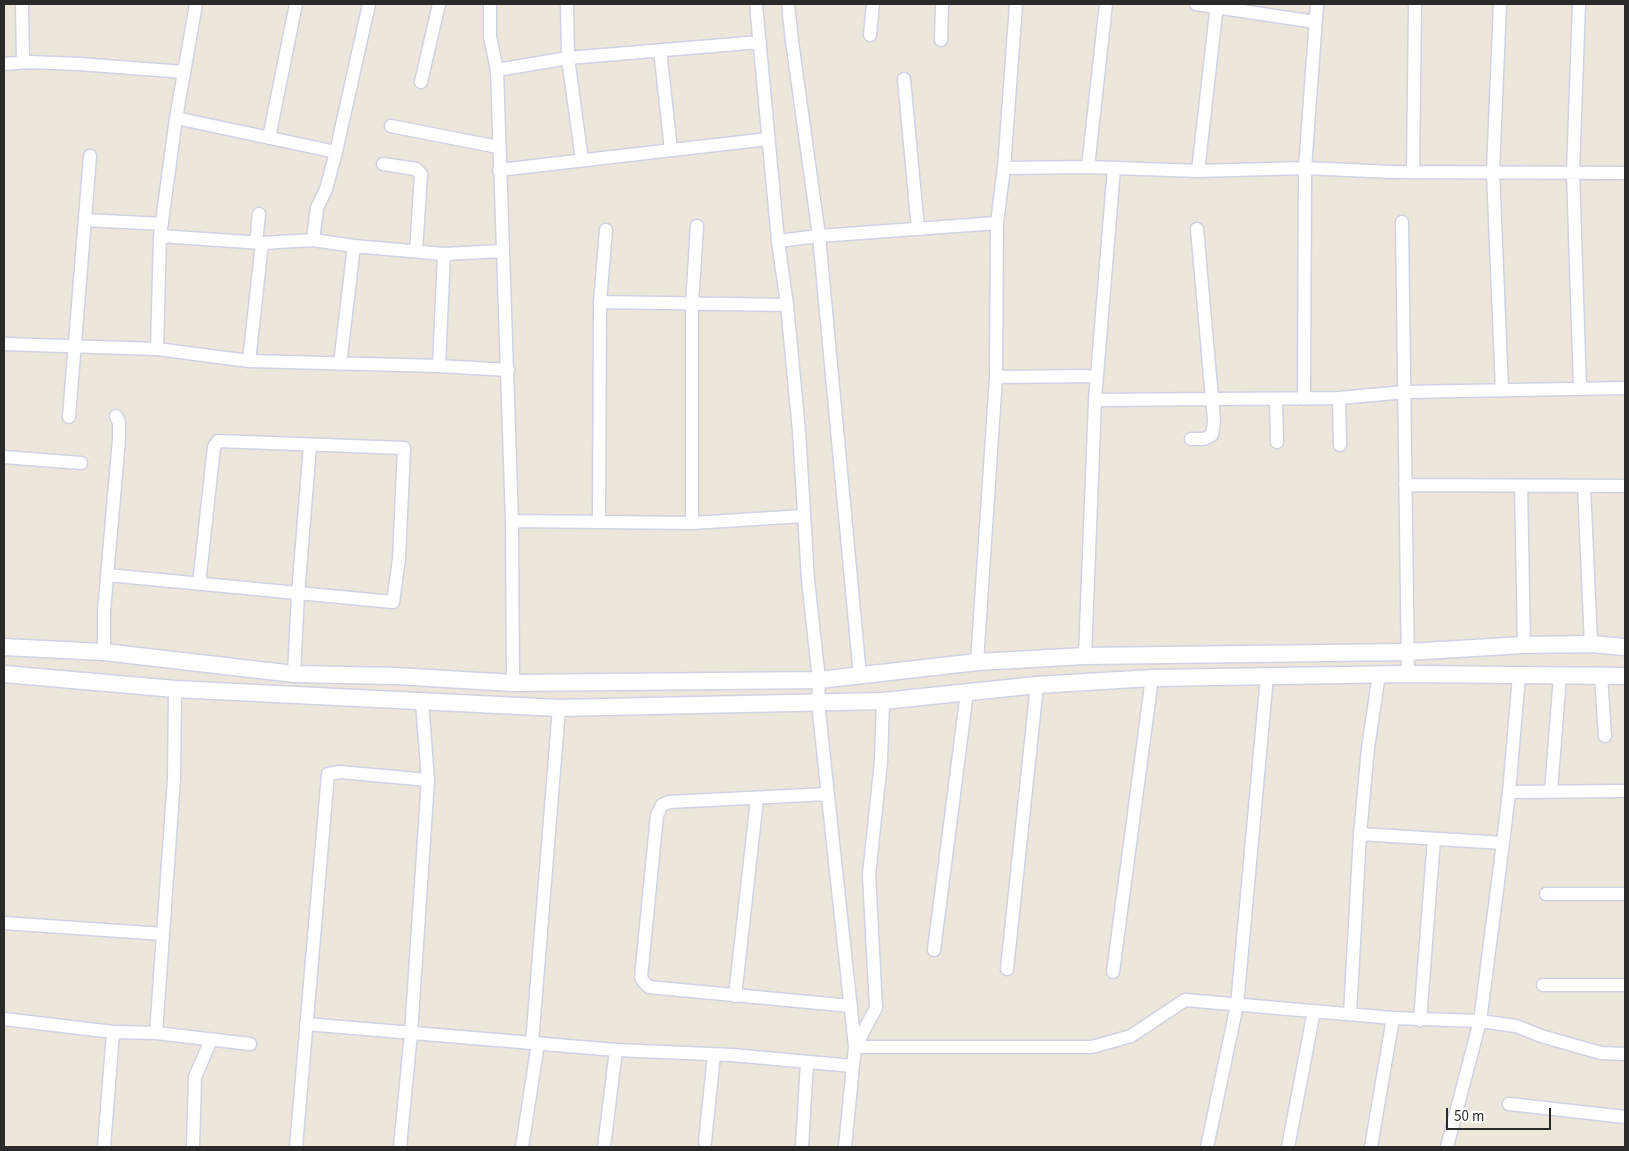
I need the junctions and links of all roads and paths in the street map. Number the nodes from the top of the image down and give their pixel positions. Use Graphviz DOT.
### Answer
graph roads {
  1 [pos="22,4"];
  2 [pos="196,4"];
  3 [pos="296,4"];
  4 [pos="370,4"];
  5 [pos="439,4"];
  6 [pos="490,4"];
  7 [pos="567,4"];
  8 [pos="756,4"];
  9 [pos="788,4"];
  10 [pos="873,4"];
  11 [pos="942,4"];
  12 [pos="1016,4"];
  13 [pos="1106,4"];
  14 [pos="1196,4"];
  15 [pos="1317,4"];
  16 [pos="1415,4"];
  17 [pos="1500,4"];
  18 [pos="1579,4"];
  19 [pos="1216,6"];
  20 [pos="1316,22"];
  21 [pos="870,35"];
  22 [pos="940,40"];
  23 [pos="760,42"];
  24 [pos="660,50"];
  25 [pos="568,58"];
  26 [pos="23,62"];
  27 [pos="4,64"];
  28 [pos="497,70"];
  29 [pos="184,72"];
  30 [pos="904,79"];
  31 [pos="421,82"];
  32 [pos="176,118"];
  33 [pos="392,126"];
  34 [pos="270,138"];
  35 [pos="768,139"];
  36 [pos="498,147"];
  37 [pos="671,150"];
  38 [pos="336,152"];
  39 [pos="90,156"];
  40 [pos="582,160"];
  41 [pos="383,164"];
  42 [pos="1088,167"];
  43 [pos="1004,168"];
  44 [pos="1114,168"];
  45 [pos="1305,168"];
  46 [pos="499,170"];
  47 [pos="1198,171"];
  48 [pos="1413,171"];
  49 [pos="1493,171"];
  50 [pos="1573,172"];
  51 [pos="1625,173"];
  52 [pos="259,214"];
  53 [pos="86,220"];
  54 [pos="1402,222"];
  55 [pos="997,224"];
  56 [pos="697,226"];
  57 [pos="918,229"];
  58 [pos="1197,229"];
  59 [pos="161,230"];
  60 [pos="606,230"];
  61 [pos="819,236"];
  62 [pos="313,240"];
  63 [pos="778,241"];
  64 [pos="259,242"];
  65 [pos="354,246"];
  66 [pos="502,251"];
  67 [pos="416,252"];
  68 [pos="444,254"];
  69 [pos="600,302"];
  70 [pos="692,304"];
  71 [pos="787,305"];
  72 [pos="4,344"];
  73 [pos="74,347"];
  74 [pos="157,349"];
  75 [pos="249,361"];
  76 [pos="340,364"];
  77 [pos="439,366"];
  78 [pos="508,370"];
  79 [pos="1096,376"];
  80 [pos="996,377"];
  81 [pos="1580,388"];
  82 [pos="1625,388"];
  83 [pos="1502,390"];
  84 [pos="1404,392"];
  85 [pos="1339,398"];
  86 [pos="1276,399"];
  87 [pos="1304,399"];
  88 [pos="1095,400"];
  89 [pos="1212,400"];
  90 [pos="116,416"];
  91 [pos="69,417"];
  92 [pos="1191,439"];
  93 [pos="1277,442"];
  94 [pos="1340,445"];
  95 [pos="310,446"];
  96 [pos="4,457"];
  97 [pos="81,463"];
  98 [pos="1405,485"];
  99 [pos="1521,486"];
  100 [pos="1584,486"];
  101 [pos="1625,486"];
  102 [pos="804,516"];
  103 [pos="599,521"];
  104 [pos="512,522"];
  105 [pos="692,523"];
  106 [pos="108,575"];
  107 [pos="199,584"];
  108 [pos="298,594"];
  109 [pos="1591,644"];
  110 [pos="1524,645"];
  111 [pos="4,647"];
  112 [pos="1625,647"];
  113 [pos="104,652"];
  114 [pos="1407,652"];
  115 [pos="1085,656"];
  116 [pos="977,662"];
  117 [pos="4,674"];
  118 [pos="294,674"];
  119 [pos="1379,674"];
  120 [pos="1408,674"];
  121 [pos="860,676"];
  122 [pos="1267,676"];
  123 [pos="1519,676"];
  124 [pos="1560,676"];
  125 [pos="1601,676"];
  126 [pos="1625,676"];
  127 [pos="1152,678"];
  128 [pos="819,680"];
  129 [pos="513,683"];
  130 [pos="1037,685"];
  131 [pos="175,688"];
  132 [pos="967,692"];
  133 [pos="422,702"];
  134 [pos="883,702"];
  135 [pos="818,703"];
  136 [pos="558,708"];
  137 [pos="1605,736"];
  138 [pos="428,780"];
  139 [pos="1625,791"];
  140 [pos="1509,792"];
  141 [pos="1551,792"];
  142 [pos="828,794"];
  143 [pos="757,799"];
  144 [pos="1360,834"];
  145 [pos="1434,839"];
  146 [pos="1503,843"];
  147 [pos="1546,894"];
  148 [pos="1625,894"];
  149 [pos="4,922"];
  150 [pos="164,934"];
  151 [pos="934,950"];
  152 [pos="1007,969"];
  153 [pos="1113,972"];
  154 [pos="1543,985"];
  155 [pos="1625,985"];
  156 [pos="735,996"];
  157 [pos="1237,1005"];
  158 [pos="851,1006"];
  159 [pos="1314,1011"];
  160 [pos="1350,1014"];
  161 [pos="1393,1018"];
  162 [pos="4,1019"];
  163 [pos="1420,1020"];
  164 [pos="1480,1021"];
  165 [pos="306,1024"];
  166 [pos="113,1032"];
  167 [pos="156,1033"];
  168 [pos="411,1033"];
  169 [pos="211,1040"];
  170 [pos="535,1043"];
  171 [pos="250,1044"];
  172 [pos="855,1047"];
  173 [pos="616,1050"];
  174 [pos="714,1054"];
  175 [pos="1625,1054"];
  176 [pos="807,1062"];
  177 [pos="853,1066"];
  178 [pos="1509,1104"];
  179 [pos="1625,1117"];
  180 [pos="705,1142"];
  181 [pos="104,1147"];
  182 [pos="193,1147"];
  183 [pos="296,1147"];
  184 [pos="400,1147"];
  185 [pos="522,1147"];
  186 [pos="604,1147"];
  187 [pos="802,1147"];
  188 [pos="845,1147"];
  189 [pos="1208,1147"];
  190 [pos="1288,1147"];
  191 [pos="1371,1147"];
  192 [pos="1448,1147"];
  1 -- 26 [label="street"];
  2 -- 29 [label="street"];
  3 -- 34 [label="street"];
  4 -- 38 [label="street"];
  5 -- 31 [label="street"];
  6 -- 28 [label="street"];
  7 -- 25 [label="street"];
  8 -- 23 [label="street"];
  9 -- 61 [label="street"];
  10 -- 21 [label="street"];
  11 -- 22 [label="street"];
  12 -- 43 [label="street"];
  13 -- 42 [label="street"];
  14 -- 19 [label="street"];
  15 -- 20 [label="street"];
  16 -- 48 [label="street"];
  17 -- 49 [label="street"];
  18 -- 50 [label="street"];
  19 -- 20 [label="street"];
  19 -- 47 [label="street"];
  20 -- 45 [label="street"];
  23 -- 24 [label="street"];
  23 -- 35 [label="street"];
  24 -- 25 [label="street"];
  24 -- 37 [label="street"];
  25 -- 28 [label="street"];
  25 -- 40 [label="street"];
  26 -- 27 [label="street"];
  26 -- 29 [label="street"];
  28 -- 36 [label="street"];
  29 -- 32 [label="street"];
  30 -- 57 [label="street"];
  32 -- 34 [label="street"];
  32 -- 59 [label="street"];
  33 -- 36 [label="street"];
  34 -- 38 [label="street"];
  35 -- 37 [label="street"];
  35 -- 63 [label="street"];
  36 -- 46 [label="street"];
  37 -- 40 [label="street"];
  38 -- 62 [label="street"];
  39 -- 53 [label="street"];
  40 -- 46 [label="street"];
  41 -- 67 [label="street"];
  42 -- 43 [label="street"];
  42 -- 44 [label="street"];
  43 -- 55 [label="street"];
  44 -- 47 [label="street"];
  44 -- 79 [label="street"];
  45 -- 47 [label="street"];
  45 -- 48 [label="street"];
  45 -- 87 [label="street"];
  46 -- 66 [label="street"];
  48 -- 49 [label="street"];
  49 -- 50 [label="street"];
  49 -- 83 [label="street"];
  50 -- 51 [label="street"];
  50 -- 81 [label="street"];
  52 -- 64 [label="street"];
  53 -- 59 [label="street"];
  53 -- 73 [label="street"];
  54 -- 84 [label="street"];
  55 -- 57 [label="street"];
  55 -- 80 [label="street"];
  56 -- 70 [label="street"];
  57 -- 61 [label="street"];
  58 -- 89 [label="street"];
  59 -- 64 [label="street"];
  59 -- 74 [label="street"];
  60 -- 69 [label="street"];
  61 -- 63 [label="street"];
  61 -- 121 [label="street"];
  62 -- 64 [label="street"];
  62 -- 65 [label="street"];
  63 -- 71 [label="street"];
  64 -- 75 [label="street"];
  65 -- 67 [label="street"];
  65 -- 76 [label="street"];
  66 -- 68 [label="street"];
  66 -- 78 [label="street"];
  67 -- 68 [label="street"];
  68 -- 77 [label="street"];
  69 -- 70 [label="street"];
  69 -- 103 [label="street"];
  70 -- 71 [label="street"];
  70 -- 105 [label="street"];
  71 -- 102 [label="street"];
  72 -- 73 [label="street"];
  73 -- 74 [label="street"];
  73 -- 91 [label="street"];
  74 -- 75 [label="street"];
  75 -- 76 [label="street"];
  76 -- 77 [label="street"];
  77 -- 78 [label="street"];
  78 -- 104 [label="street"];
  79 -- 80 [label="street"];
  79 -- 88 [label="street"];
  80 -- 116 [label="street"];
  81 -- 82 [label="street"];
  81 -- 83 [label="street"];
  83 -- 84 [label="street"];
  84 -- 85 [label="street"];
  84 -- 98 [label="street"];
  85 -- 87 [label="street"];
  85 -- 94 [label="street"];
  86 -- 87 [label="street"];
  86 -- 89 [label="street"];
  86 -- 93 [label="street"];
  88 -- 89 [label="street"];
  88 -- 115 [label="street"];
  89 -- 92 [label="street"];
  90 -- 106 [label="street"];
  95 -- 107 [label="street"];
  95 -- 108 [label="street"];
  95 -- 108 [label="street"];
  96 -- 97 [label="street"];
  98 -- 99 [label="street"];
  98 -- 114 [label="street"];
  99 -- 100 [label="street"];
  99 -- 110 [label="street"];
  100 -- 101 [label="street"];
  100 -- 109 [label="street"];
  102 -- 105 [label="street"];
  102 -- 128 [label="street"];
  103 -- 104 [label="street"];
  103 -- 105 [label="street"];
  104 -- 129 [label="street"];
  106 -- 107 [label="street"];
  106 -- 113 [label="street"];
  107 -- 108 [label="street"];
  108 -- 118 [label="street"];
  109 -- 110 [label="street"];
  109 -- 112 [label="street"];
  110 -- 114 [label="street"];
  111 -- 113 [label="street"];
  113 -- 118 [label="street"];
  114 -- 115 [label="street"];
  114 -- 120 [label="street"];
  115 -- 116 [label="street"];
  116 -- 121 [label="street"];
  117 -- 131 [label="street"];
  118 -- 129 [label="street"];
  119 -- 120 [label="street"];
  119 -- 122 [label="street"];
  119 -- 144 [label="street"];
  120 -- 123 [label="street"];
  121 -- 128 [label="street"];
  122 -- 127 [label="street"];
  122 -- 157 [label="street"];
  123 -- 124 [label="street"];
  123 -- 140 [label="street"];
  124 -- 125 [label="street"];
  124 -- 141 [label="street"];
  125 -- 126 [label="street"];
  125 -- 137 [label="street"];
  127 -- 130 [label="street"];
  127 -- 153 [label="street"];
  128 -- 129 [label="street"];
  128 -- 135 [label="street"];
  130 -- 132 [label="street"];
  130 -- 152 [label="street"];
  131 -- 133 [label="street"];
  131 -- 150 [label="street"];
  132 -- 134 [label="street"];
  132 -- 151 [label="street"];
  133 -- 136 [label="street"];
  133 -- 138 [label="street"];
  134 -- 135 [label="street"];
  134 -- 172 [label="street"];
  135 -- 136 [label="street"];
  135 -- 142 [label="street"];
  136 -- 170 [label="street"];
  138 -- 165 [label="street"];
  138 -- 168 [label="street"];
  139 -- 141 [label="street"];
  140 -- 141 [label="street"];
  140 -- 146 [label="street"];
  142 -- 143 [label="street"];
  142 -- 158 [label="street"];
  143 -- 156 [label="street"];
  143 -- 156 [label="street"];
  144 -- 145 [label="street"];
  144 -- 160 [label="street"];
  145 -- 146 [label="street"];
  145 -- 163 [label="street"];
  146 -- 164 [label="street"];
  147 -- 148 [label="street"];
  149 -- 150 [label="street"];
  150 -- 167 [label="street"];
  154 -- 155 [label="street"];
  156 -- 158 [label="street"];
  157 -- 159 [label="street"];
  157 -- 172 [label="street"];
  157 -- 189 [label="street"];
  158 -- 172 [label="street"];
  159 -- 160 [label="street"];
  159 -- 190 [label="street"];
  160 -- 161 [label="street"];
  161 -- 163 [label="street"];
  161 -- 191 [label="street"];
  162 -- 166 [label="street"];
  163 -- 164 [label="street"];
  164 -- 175 [label="street"];
  164 -- 192 [label="street"];
  165 -- 168 [label="street"];
  165 -- 183 [label="street"];
  166 -- 167 [label="street"];
  166 -- 181 [label="street"];
  167 -- 169 [label="street"];
  168 -- 170 [label="street"];
  168 -- 184 [label="street"];
  169 -- 171 [label="street"];
  169 -- 182 [label="street"];
  170 -- 173 [label="street"];
  170 -- 185 [label="street"];
  172 -- 177 [label="street"];
  173 -- 174 [label="street"];
  173 -- 186 [label="street"];
  174 -- 176 [label="street"];
  174 -- 180 [label="street"];
  176 -- 177 [label="street"];
  176 -- 187 [label="street"];
  177 -- 188 [label="street"];
  178 -- 179 [label="street"];
}
